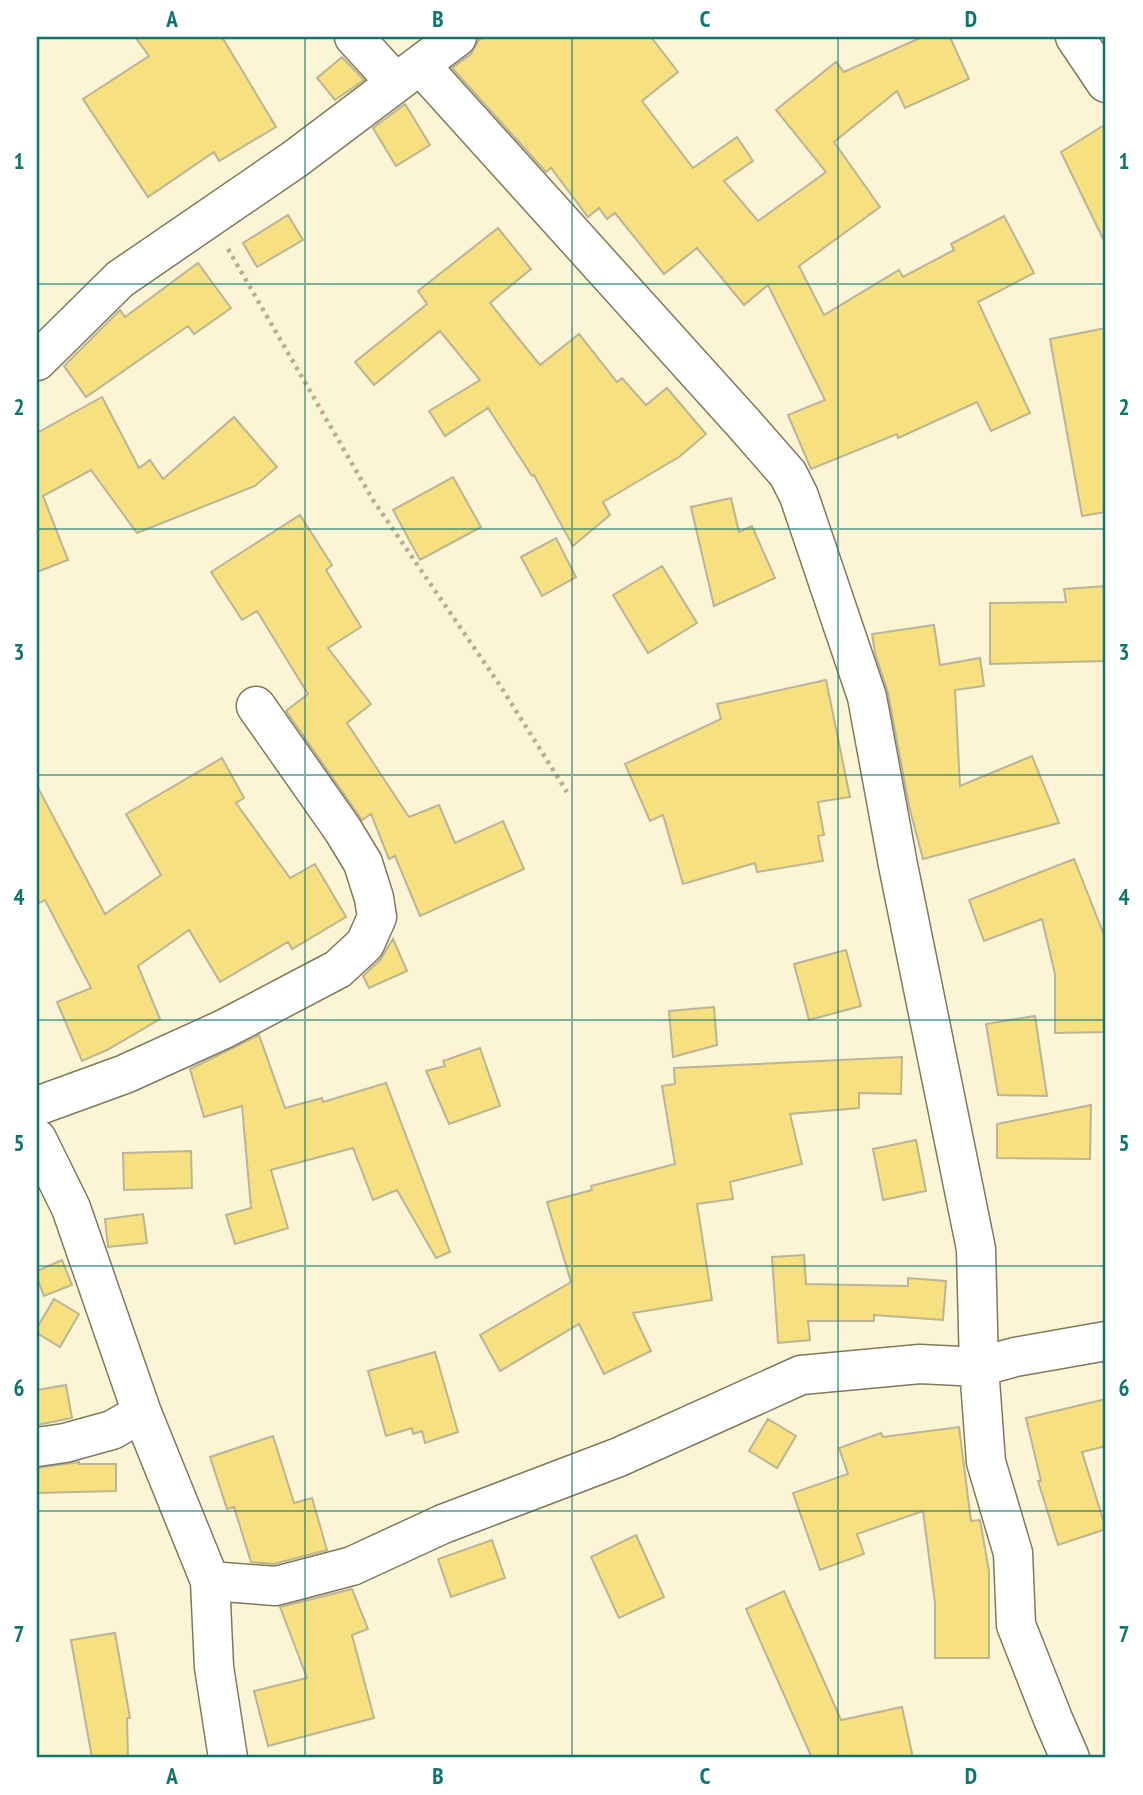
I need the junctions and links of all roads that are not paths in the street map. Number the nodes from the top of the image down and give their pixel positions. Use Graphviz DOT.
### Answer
graph roads {
  1 [pos="354,37"];
  2 [pos="457,37"];
  3 [pos="1075,37"];
  4 [pos="409,74"];
  5 [pos="1106,83"];
  6 [pos="37,361"];
  7 [pos="256,706"];
  8 [pos="37,1106"];
  9 [pos="37,1139"];
  10 [pos="1106,1341"];
  11 [pos="979,1367"];
  12 [pos="142,1412"];
  13 [pos="37,1447"];
  14 [pos="209,1581"];
  15 [pos="228,1758"];
  16 [pos="1070,1758"];
  1 -- 4 [label="street"];
  2 -- 4 [label="street"];
  3 -- 5 [label="street"];
  4 -- 6 [label="street"];
  4 -- 11 [label="street"];
  7 -- 8 [label="street"];
  9 -- 12 [label="street"];
  10 -- 11 [label="street"];
  11 -- 14 [label="street"];
  11 -- 16 [label="street"];
  12 -- 13 [label="street"];
  12 -- 14 [label="street"];
  14 -- 15 [label="street"];
}
